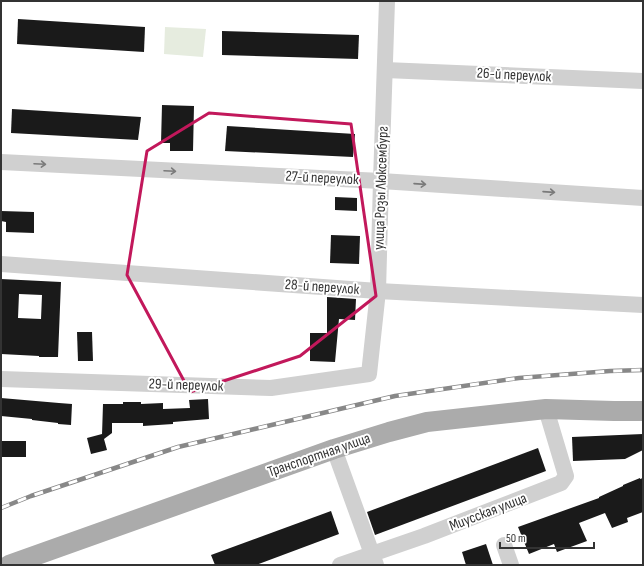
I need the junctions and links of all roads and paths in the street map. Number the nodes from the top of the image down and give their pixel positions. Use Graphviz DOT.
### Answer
graph roads {
  1 [pos="387,1"];
  2 [pos="385,70"];
  3 [pos="643,82"];
  4 [pos="1,162"];
  5 [pos="381,181"];
  6 [pos="643,198"];
  7 [pos="1,264"];
  8 [pos="378,291"];
  9 [pos="643,305"];
  10 [pos="369,374"];
  11 [pos="1,379"];
  12 [pos="546,409"];
  13 [pos="643,411"];
  14 [pos="334,448"];
  15 [pos="504,546"];
  16 [pos="374,560"];
  17 [pos="32,561"];
  18 [pos="9,565"];
  19 [pos="340,565"];
  20 [pos="511,565"];
  1 -- 2 [label="street, улица Розы Люксембург"];
  2 -- 3 [label="street, 26-й переулок"];
  2 -- 5 [label="street, улица Розы Люксембург"];
  4 -- 5 [label="street, 27-й переулок, one-way"];
  5 -- 6 [label="street, 27-й переулок, one-way"];
  5 -- 8 [label="street, улица Розы Люксембург"];
  7 -- 8 [label="street, 28-й переулок"];
  8 -- 9 [label="street, 28-й переулок"];
  8 -- 10 [label="street, улица Розы Люксембург"];
  10 -- 11 [label="street, 29-й переулок"];
  12 -- 13 [label="main road, Транспортная улица"];
  12 -- 14 [label="main road, Транспортная улица"];
  12 -- 16 [label="street, Миусская улица"];
  14 -- 16 [label="street"];
  14 -- 17 [label="main road, Транспортная улица"];
  15 -- 20 [label="street"];
  16 -- 19 [label="street, Миусская улица"];
  17 -- 18 [label="main road, Транспортная улица"];
}
